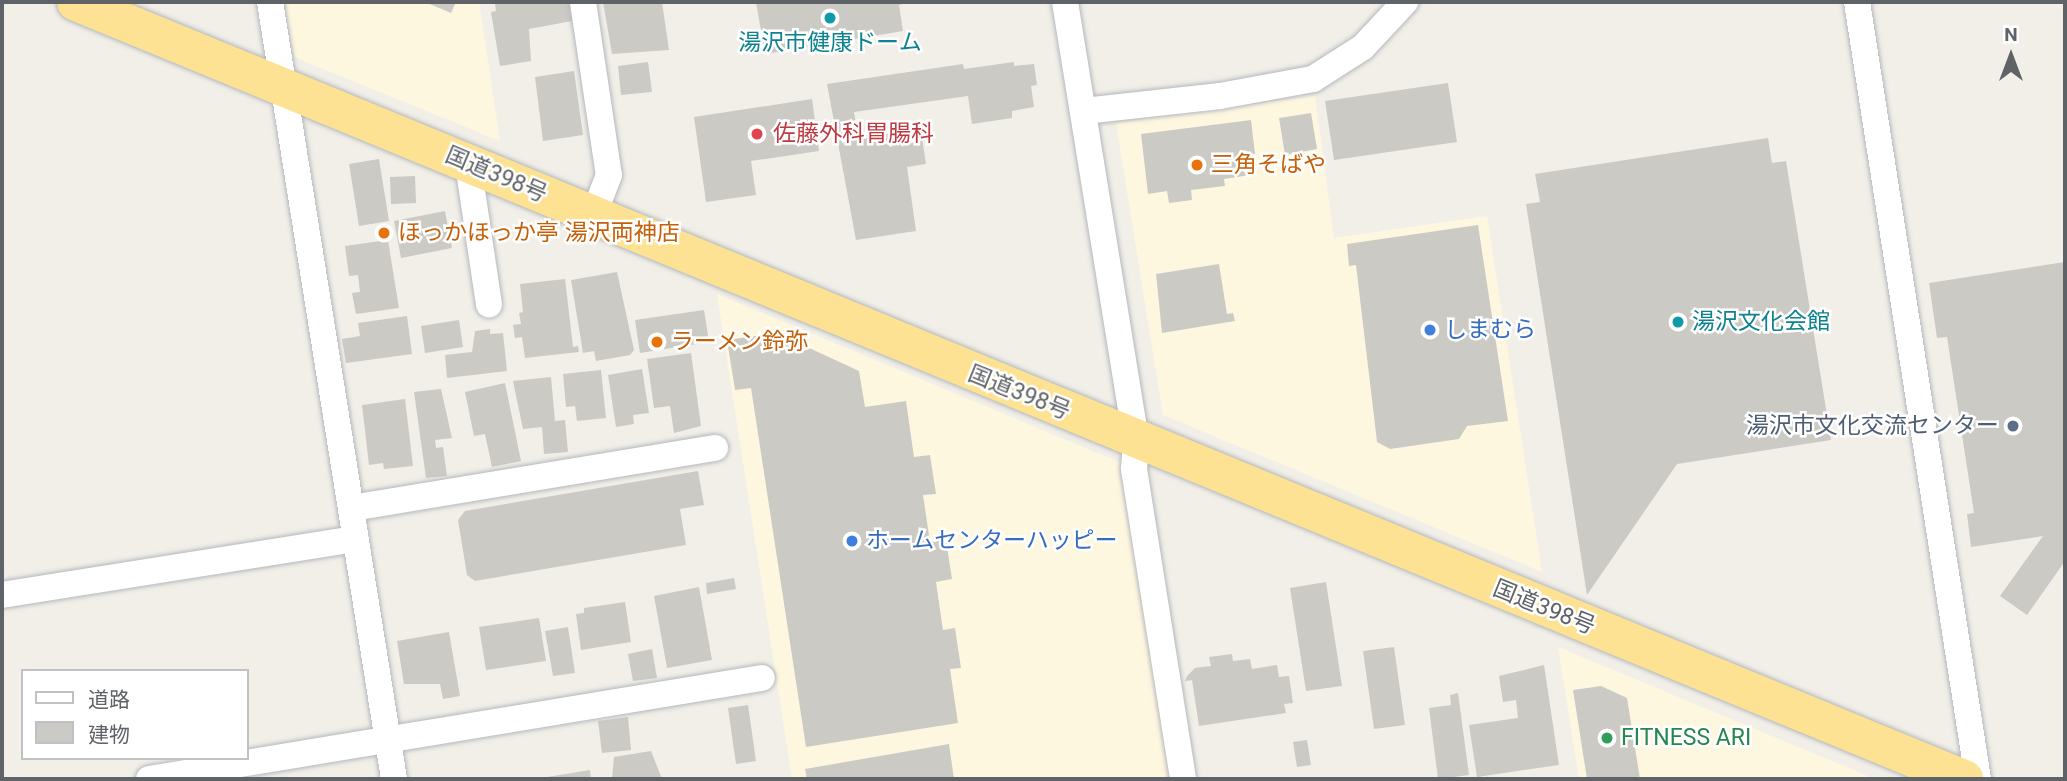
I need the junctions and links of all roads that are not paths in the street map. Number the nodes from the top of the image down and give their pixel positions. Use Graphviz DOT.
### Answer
graph roads {
  1 [pos="76,2"];
  2 [pos="270,2"];
  3 [pos="583,2"];
  4 [pos="1065,2"];
  5 [pos="1405,2"];
  6 [pos="1857,2"];
  7 [pos="286,88"];
  8 [pos="1084,111"];
  9 [pos="468,164"];
  10 [pos="593,216"];
  11 [pos="489,304"];
  12 [pos="1136,442"];
  13 [pos="715,448"];
  14 [pos="352,508"];
  15 [pos="356,538"];
  16 [pos="2,595"];
  17 [pos="762,678"];
  18 [pos="388,742"];
  19 [pos="149,779"];
  20 [pos="394,779"];
  21 [pos="1183,779"];
  22 [pos="1964,779"];
  23 [pos="1979,779"];
  1 -- 7 [label="highway, 国道398号"];
  2 -- 7 [label="street"];
  3 -- 10 [label="street"];
  4 -- 8 [label="street"];
  5 -- 8 [label="street"];
  6 -- 23 [label="street"];
  7 -- 9 [label="highway, 国道398号"];
  7 -- 14 [label="street"];
  8 -- 12 [label="street"];
  9 -- 10 [label="highway, 国道398号"];
  9 -- 11 [label="street"];
  10 -- 12 [label="highway, 国道398号"];
  12 -- 21 [label="street"];
  12 -- 22 [label="highway, 国道398号"];
  13 -- 14 [label="street"];
  14 -- 15 [label="street"];
  15 -- 16 [label="street"];
  15 -- 18 [label="street"];
  17 -- 18 [label="street"];
  18 -- 19 [label="street"];
  18 -- 20 [label="street"];
}
